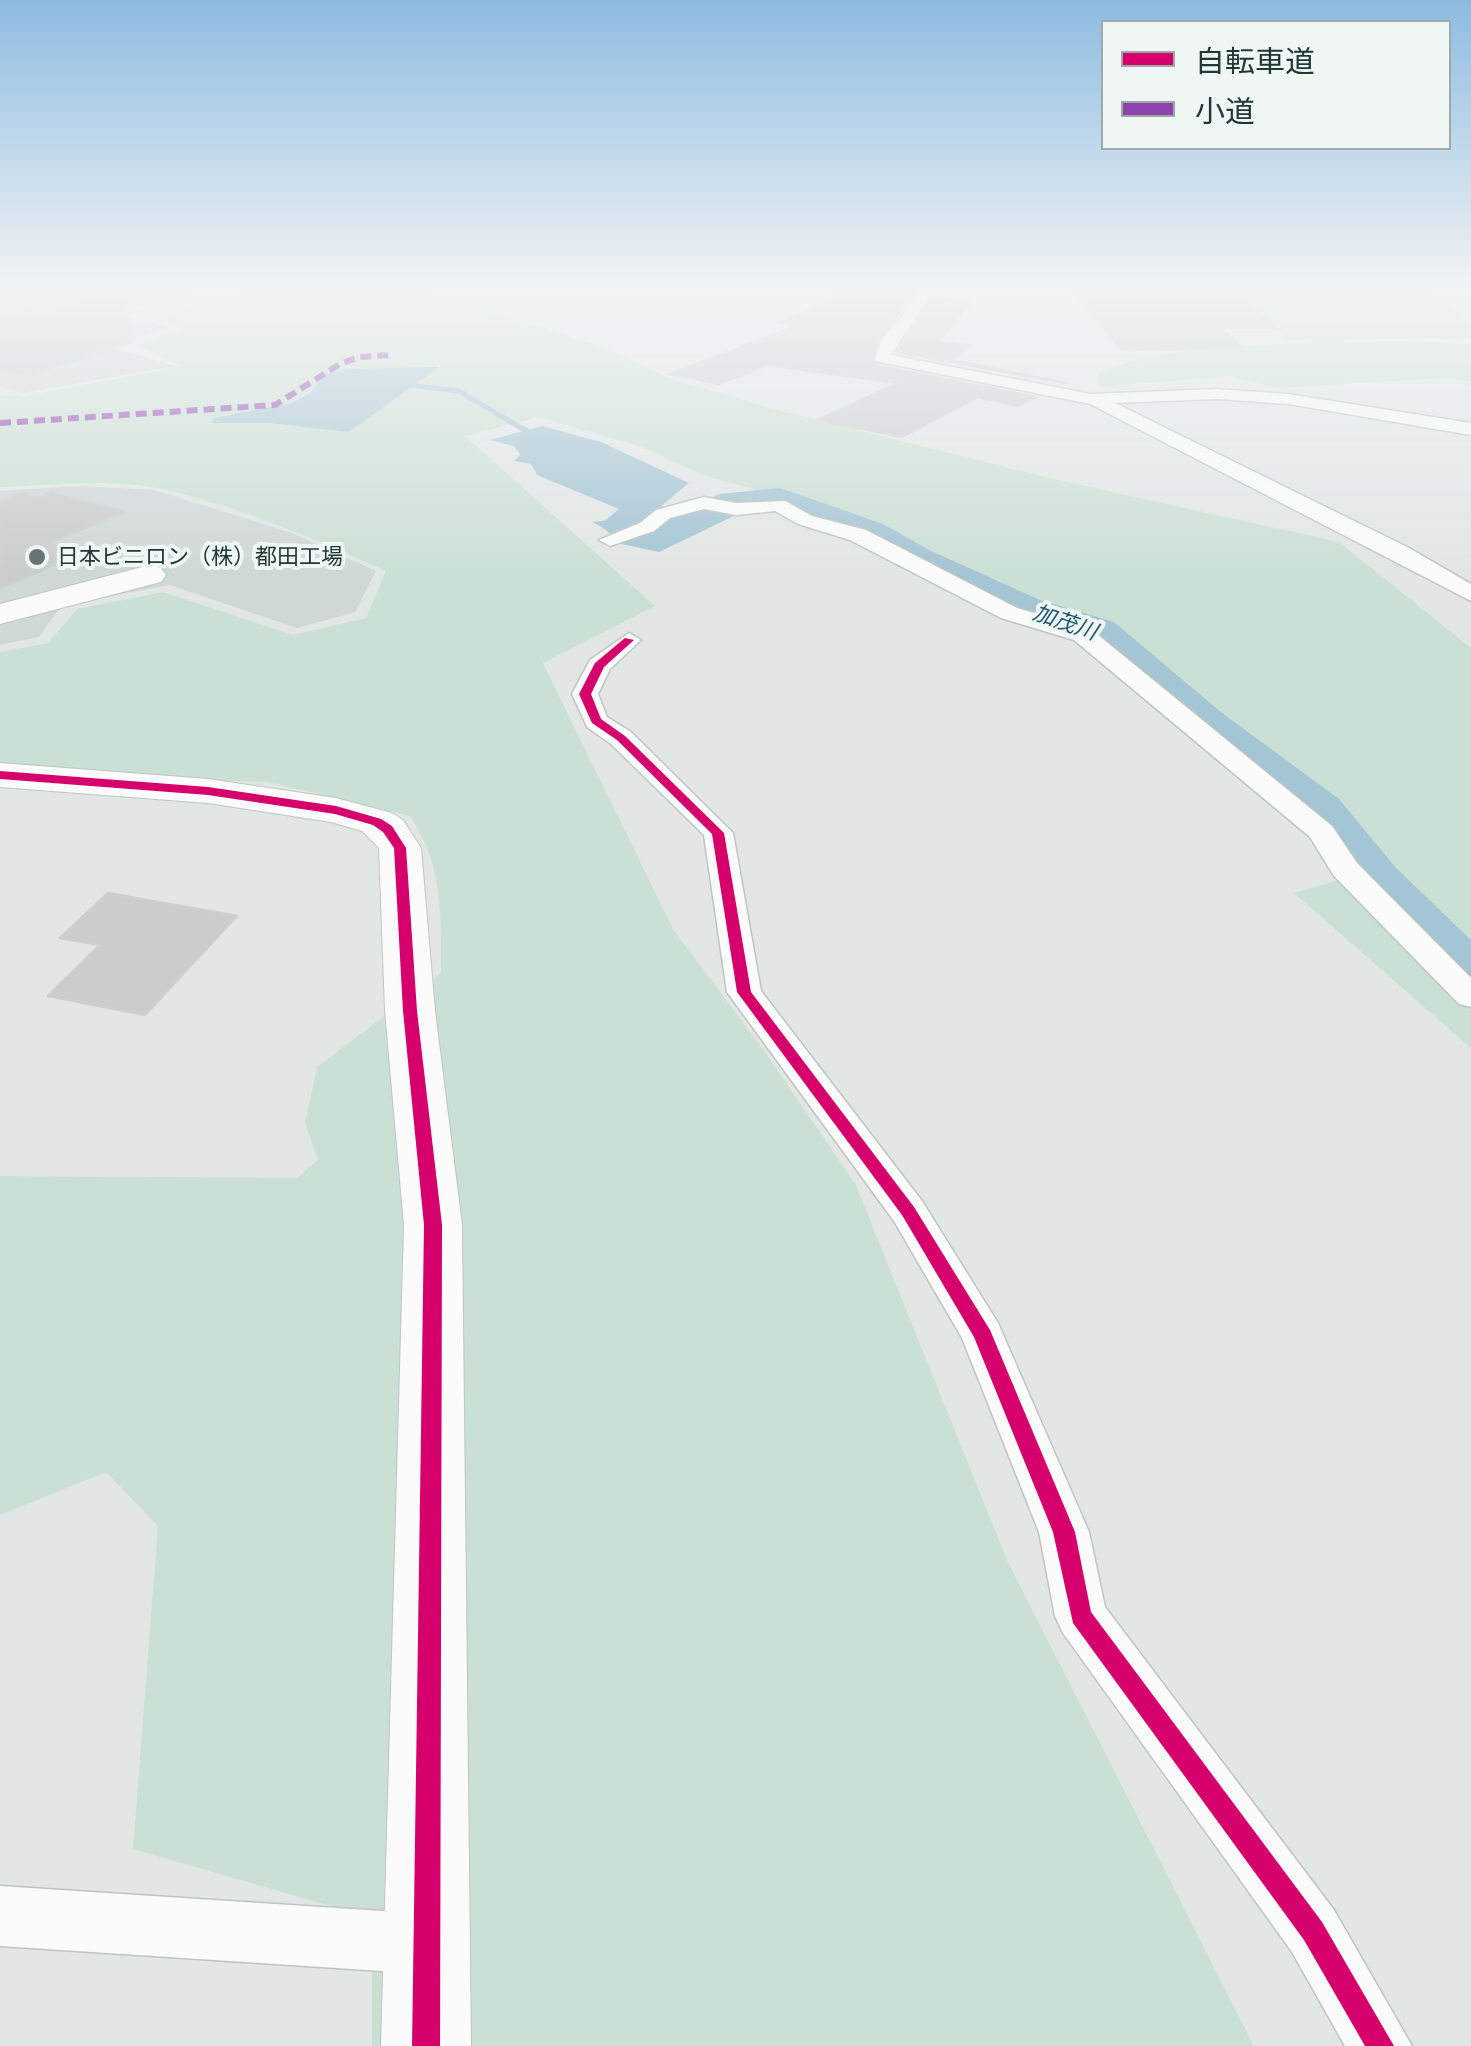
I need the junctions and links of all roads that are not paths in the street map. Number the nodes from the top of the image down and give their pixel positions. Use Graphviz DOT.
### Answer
graph roads {
  1 [pos="1004,381"];
  2 [pos="1091,398"];
  3 [pos="1471,430"];
  4 [pos="610,540"];
  5 [pos="150,575"];
  6 [pos="1471,594"];
  7 [pos="0,614"];
  8 [pos="629,640"];
  9 [pos="0,775"];
  10 [pos="1471,997"];
  11 [pos="0,1916"];
  12 [pos="429,1944"];
  13 [pos="426,2046"];
  14 [pos="1380,2046"];
  1 -- 2 [label="street"];
  2 -- 3 [label="street"];
  2 -- 6 [label="street"];
  4 -- 10 [label="street"];
  5 -- 7 [label="street"];
  8 -- 14 [label="street"];
  9 -- 12 [label="street"];
  11 -- 12 [label="street"];
  12 -- 13 [label="street"];
}
